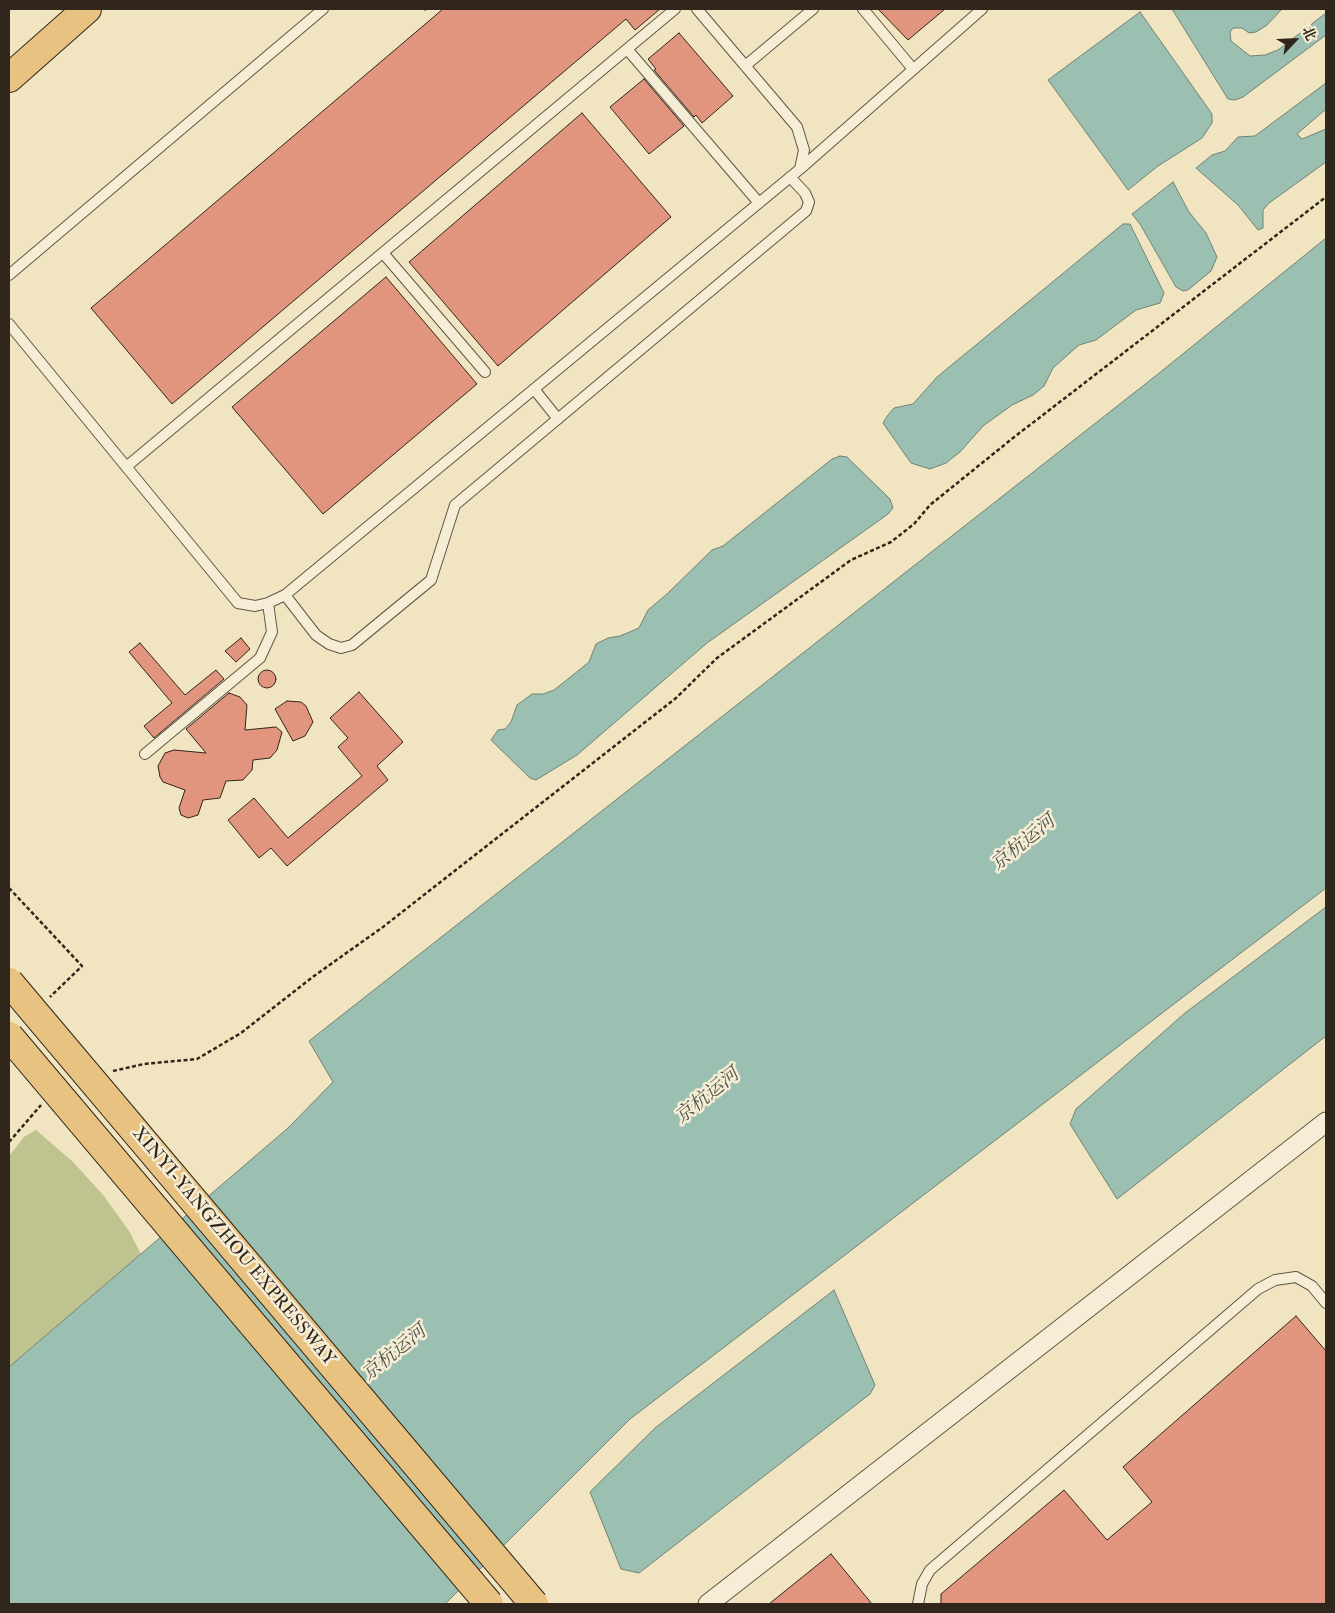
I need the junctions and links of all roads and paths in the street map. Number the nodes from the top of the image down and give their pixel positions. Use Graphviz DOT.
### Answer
graph roads {
  1 [pos="87,9"];
  2 [pos="323,9"];
  3 [pos="675,9"];
  4 [pos="697,9"];
  5 [pos="813,9"];
  6 [pos="863,9"];
  7 [pos="982,9"];
  8 [pos="627,49"];
  9 [pos="745,66"];
  10 [pos="913,69"];
  11 [pos="9,78"];
  12 [pos="800,169"];
  13 [pos="790,177"];
  14 [pos="1326,197"];
  15 [pos="758,203"];
  16 [pos="383,253"];
  17 [pos="9,275"];
  18 [pos="9,324"];
  19 [pos="485,372"];
  20 [pos="534,389"];
  21 [pos="558,419"];
  22 [pos="126,467"];
  23 [pos="285,595"];
  24 [pos="268,603"];
  25 [pos="145,754"];
  26 [pos="9,888"];
  27 [pos="9,982"];
  28 [pos="49,998"];
  29 [pos="9,1036"];
  30 [pos="111,1071"];
  31 [pos="42,1104"];
  32 [pos="1326,1122"];
  33 [pos="9,1142"];
  34 [pos="1326,1303"];
  35 [pos="489,1604"];
  36 [pos="534,1604"];
  37 [pos="708,1604"];
  38 [pos="918,1604"];
  1 -- 11 [label="main road"];
  2 -- 17 [label="lane"];
  3 -- 8 [label="lane"];
  4 -- 9 [label="lane"];
  5 -- 9 [label="lane"];
  6 -- 10 [label="lane"];
  7 -- 10 [label="lane"];
  8 -- 15 [label="lane"];
  8 -- 16 [label="lane"];
  9 -- 12 [label="lane"];
  10 -- 12 [label="lane"];
  12 -- 13 [label="lane"];
  13 -- 15 [label="lane"];
  13 -- 21 [label="lane"];
  14 -- 30 [label="path"];
  15 -- 20 [label="lane"];
  16 -- 19 [label="lane"];
  16 -- 22 [label="lane"];
  18 -- 22 [label="lane"];
  20 -- 21 [label="lane"];
  20 -- 23 [label="lane"];
  21 -- 23 [label="lane"];
  22 -- 24 [label="lane"];
  23 -- 24 [label="lane"];
  24 -- 25 [label="lane"];
  26 -- 28 [label="path"];
  27 -- 36 [label="main road, XINYI-YANGZHOU EXPRESSWAY, bridge"];
  29 -- 35 [label="main road, XINYI-YANGZHOU EXPRESSWAY, bridge"];
  31 -- 33 [label="path"];
  32 -- 37 [label="street"];
  34 -- 38 [label="lane"];
}
